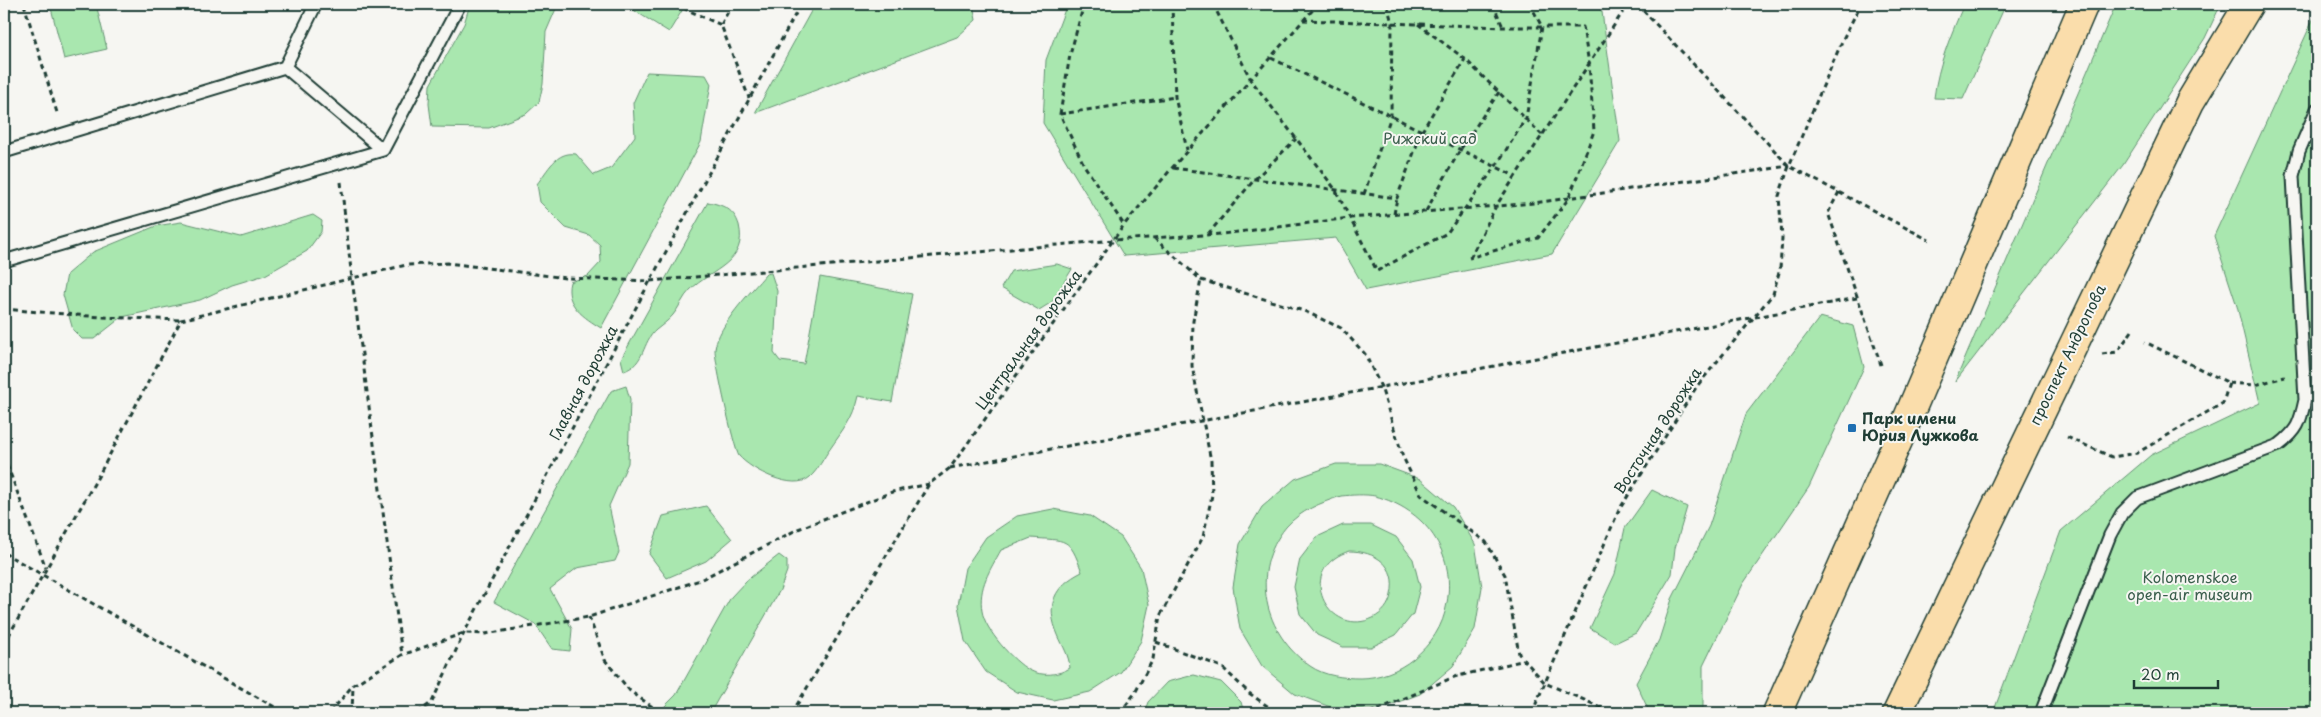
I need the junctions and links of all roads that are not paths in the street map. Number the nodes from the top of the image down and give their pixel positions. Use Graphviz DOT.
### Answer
graph roads {
  1 [pos="316,4"];
  2 [pos="460,4"];
  3 [pos="2084,4"];
  4 [pos="2249,4"];
  5 [pos="285,67"];
  6 [pos="2317,109"];
  7 [pos="382,150"];
  8 [pos="4,152"];
  9 [pos="4,261"];
  10 [pos="1777,713"];
  11 [pos="1897,713"];
  12 [pos="2041,713"];
  1 -- 5 [label="lane"];
  2 -- 7 [label="lane"];
  3 -- 10 [label="main road"];
  4 -- 11 [label="main road, проспект Андропова"];
  5 -- 7 [label="lane"];
  5 -- 8 [label="lane"];
  6 -- 12 [label="lane"];
  7 -- 9 [label="lane"];
}
